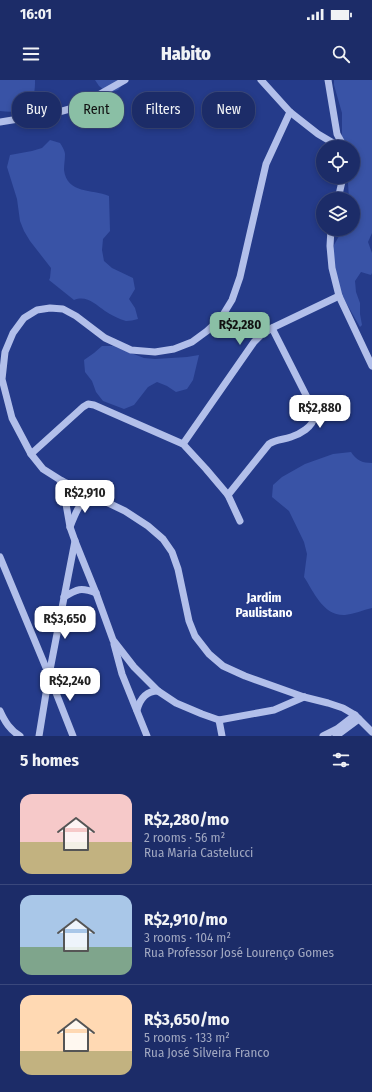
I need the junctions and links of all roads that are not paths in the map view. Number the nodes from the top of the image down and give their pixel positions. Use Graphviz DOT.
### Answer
graph roads {
  1 [pos="126,80"];
  2 [pos="261,80"];
  3 [pos="328,80"];
  4 [pos="290,112"];
  5 [pos="0,122"];
  6 [pos="328,140"];
  7 [pos="340,140"];
  8 [pos="331,236"];
  9 [pos="339,296"];
  10 [pos="272,328"];
  11 [pos="372,366"];
  12 [pos="183,444"];
  13 [pos="31,454"];
  14 [pos="62,481"];
  15 [pos="89,494"];
  16 [pos="228,495"];
  17 [pos="240,521"];
  18 [pos="70,527"];
  19 [pos="75,541"];
  20 [pos="0,557"];
  21 [pos="96,593"];
  22 [pos="64,597"];
  23 [pos="113,640"];
  24 [pos="134,667"];
  25 [pos="122,674"];
  26 [pos="49,675"];
  27 [pos="158,691"];
  28 [pos="304,697"];
  29 [pos="137,710"];
  30 [pos="0,711"];
  31 [pos="357,717"];
  32 [pos="219,720"];
  33 [pos="372,732"];
  34 [pos="20,736"];
  35 [pos="39,736"];
  36 [pos="73,736"];
  37 [pos="147,736"];
  38 [pos="222,736"];
  39 [pos="323,736"];
  40 [pos="336,736"];
  1 -- 5 [label="street"];
  2 -- 4 [label="street"];
  3 -- 7 [label="street"];
  4 -- 6 [label="street"];
  4 -- 13 [label="street"];
  8 -- 9 [label="street"];
  9 -- 10 [label="street"];
  9 -- 11 [label="street"];
  10 -- 12 [label="street"];
  10 -- 16 [label="street"];
  12 -- 13 [label="street"];
  12 -- 16 [label="street"];
  13 -- 14 [label="street"];
  14 -- 15 [label="street"];
  14 -- 18 [label="street"];
  15 -- 18 [label="street"];
  15 -- 28 [label="street"];
  16 -- 17 [label="street"];
  18 -- 19 [label="street"];
  19 -- 21 [label="street"];
  19 -- 22 [label="street"];
  20 -- 26 [label="street"];
  21 -- 22 [label="street"];
  21 -- 23 [label="street"];
  22 -- 26 [label="street"];
  23 -- 24 [label="street"];
  23 -- 25 [label="street"];
  24 -- 25 [label="street"];
  24 -- 27 [label="street"];
  25 -- 29 [label="street"];
  26 -- 35 [label="street"];
  26 -- 36 [label="street"];
  27 -- 29 [label="street"];
  27 -- 32 [label="street"];
  28 -- 31 [label="street"];
  28 -- 32 [label="street"];
  29 -- 37 [label="street"];
  30 -- 34 [label="street"];
  31 -- 33 [label="street"];
  31 -- 39 [label="street"];
  31 -- 40 [label="street"];
  32 -- 38 [label="street"];
}
